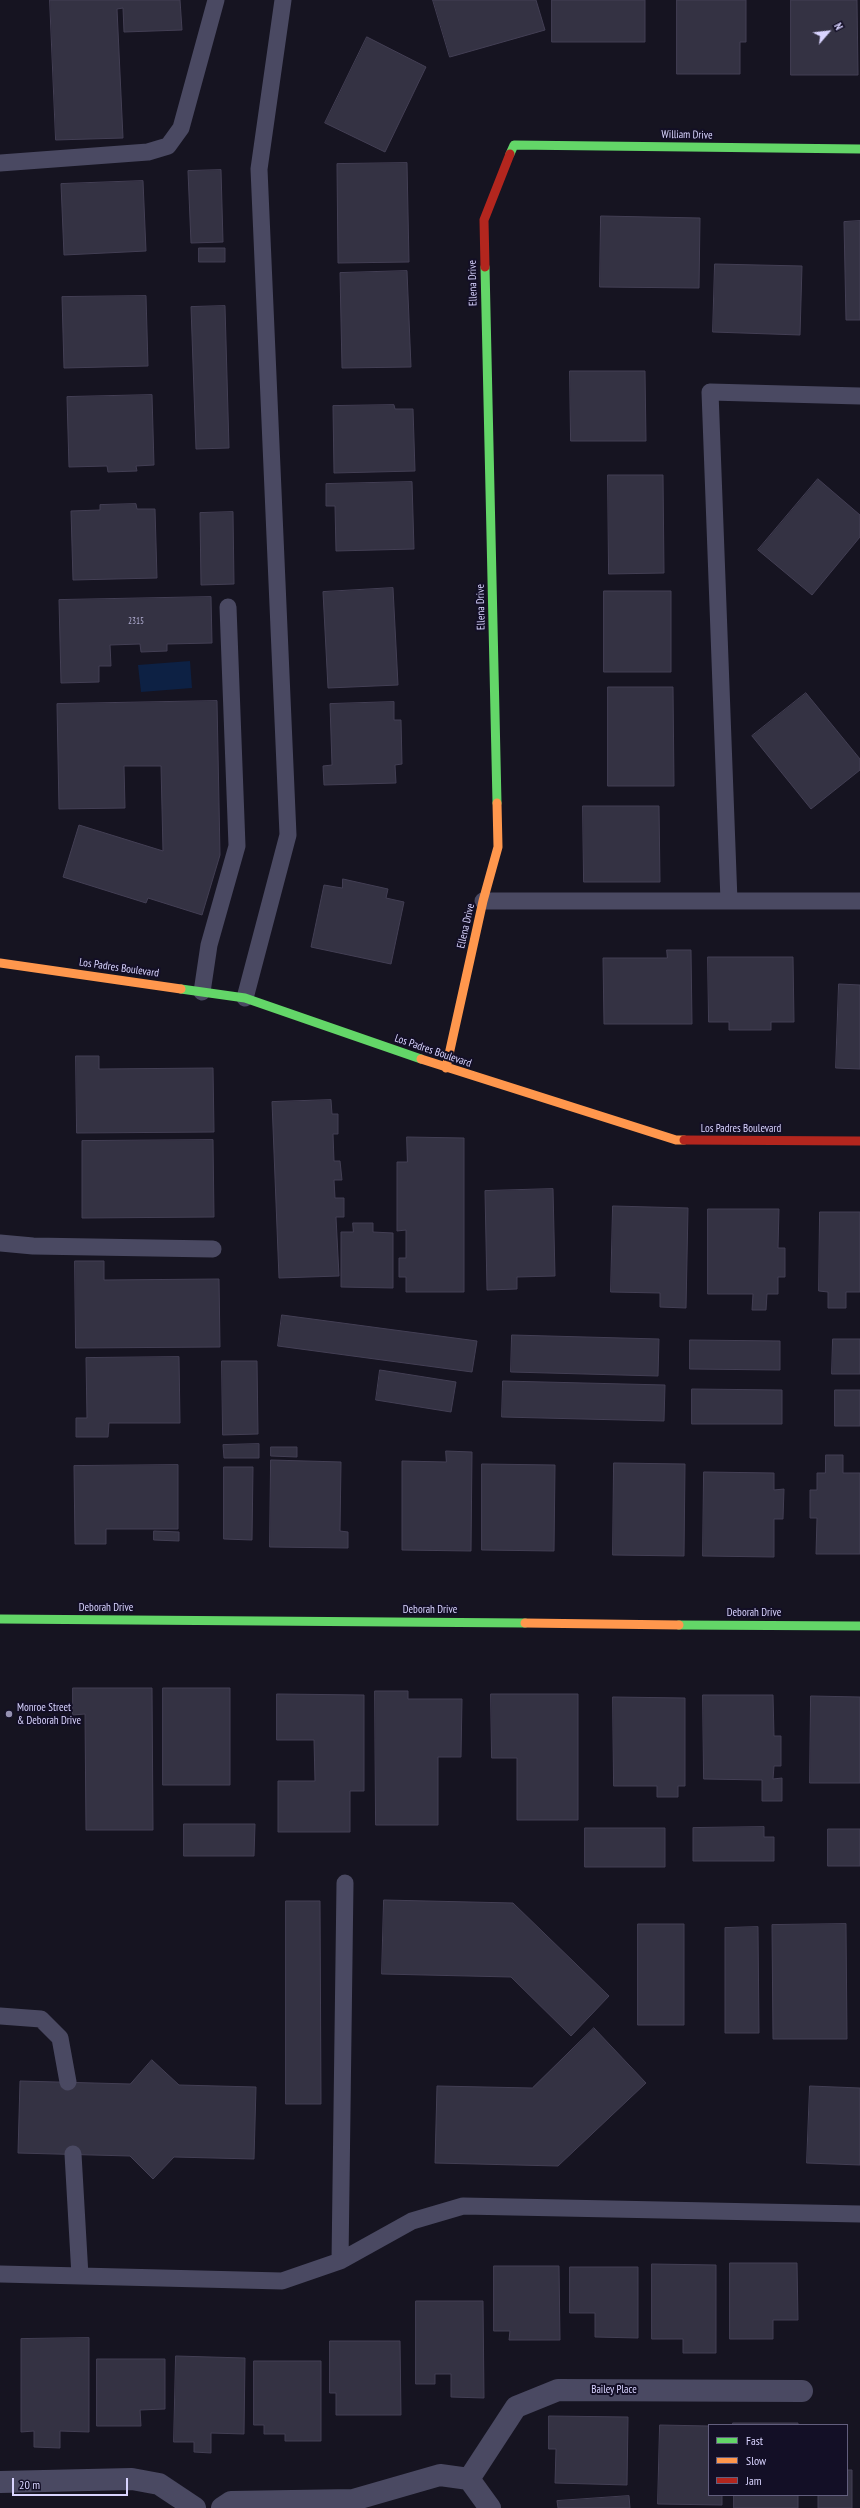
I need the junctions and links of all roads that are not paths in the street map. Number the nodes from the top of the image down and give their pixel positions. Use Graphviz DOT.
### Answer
graph roads {
  1 [pos="216,0"];
  2 [pos="283,0"];
  3 [pos="514,145"];
  4 [pos="860,148"];
  5 [pos="0,163"];
  6 [pos="860,396"];
  7 [pos="228,607"];
  8 [pos="729,901"];
  9 [pos="860,901"];
  10 [pos="484,902"];
  11 [pos="0,963"];
  12 [pos="202,992"];
  13 [pos="245,998"];
  14 [pos="446,1068"];
  15 [pos="860,1141"];
  16 [pos="0,1243"];
  17 [pos="213,1249"];
  18 [pos="0,1619"];
  19 [pos="860,1626"];
  20 [pos="345,1883"];
  21 [pos="0,2016"];
  22 [pos="68,2082"];
  23 [pos="73,2154"];
  24 [pos="860,2214"];
  25 [pos="340,2261"];
  26 [pos="0,2274"];
  27 [pos="80,2276"];
  28 [pos="802,2391"];
  29 [pos="468,2479"];
  30 [pos="0,2482"];
  31 [pos="195,2508"];
  32 [pos="222,2508"];
  33 [pos="490,2508"];
  1 -- 5 [label="lane"];
  2 -- 13 [label="lane"];
  3 -- 4 [label="street, William Drive"];
  3 -- 10 [label="street, Ellena Drive"];
  6 -- 8 [label="lane"];
  7 -- 12 [label="lane"];
  8 -- 9 [label="lane"];
  8 -- 10 [label="lane"];
  10 -- 14 [label="street, Ellena Drive"];
  11 -- 12 [label="street, Los Padres Boulevard"];
  12 -- 13 [label="street, Los Padres Boulevard"];
  13 -- 14 [label="street, Los Padres Boulevard"];
  14 -- 15 [label="street, Los Padres Boulevard"];
  16 -- 17 [label="lane"];
  18 -- 19 [label="street, Deborah Drive"];
  20 -- 25 [label="lane"];
  21 -- 22 [label="lane"];
  23 -- 27 [label="lane"];
  24 -- 25 [label="lane"];
  25 -- 27 [label="lane"];
  26 -- 27 [label="lane"];
  28 -- 29 [label="street, Bailey Place"];
  29 -- 32 [label="street"];
  29 -- 33 [label="street"];
  30 -- 31 [label="street"];
}
